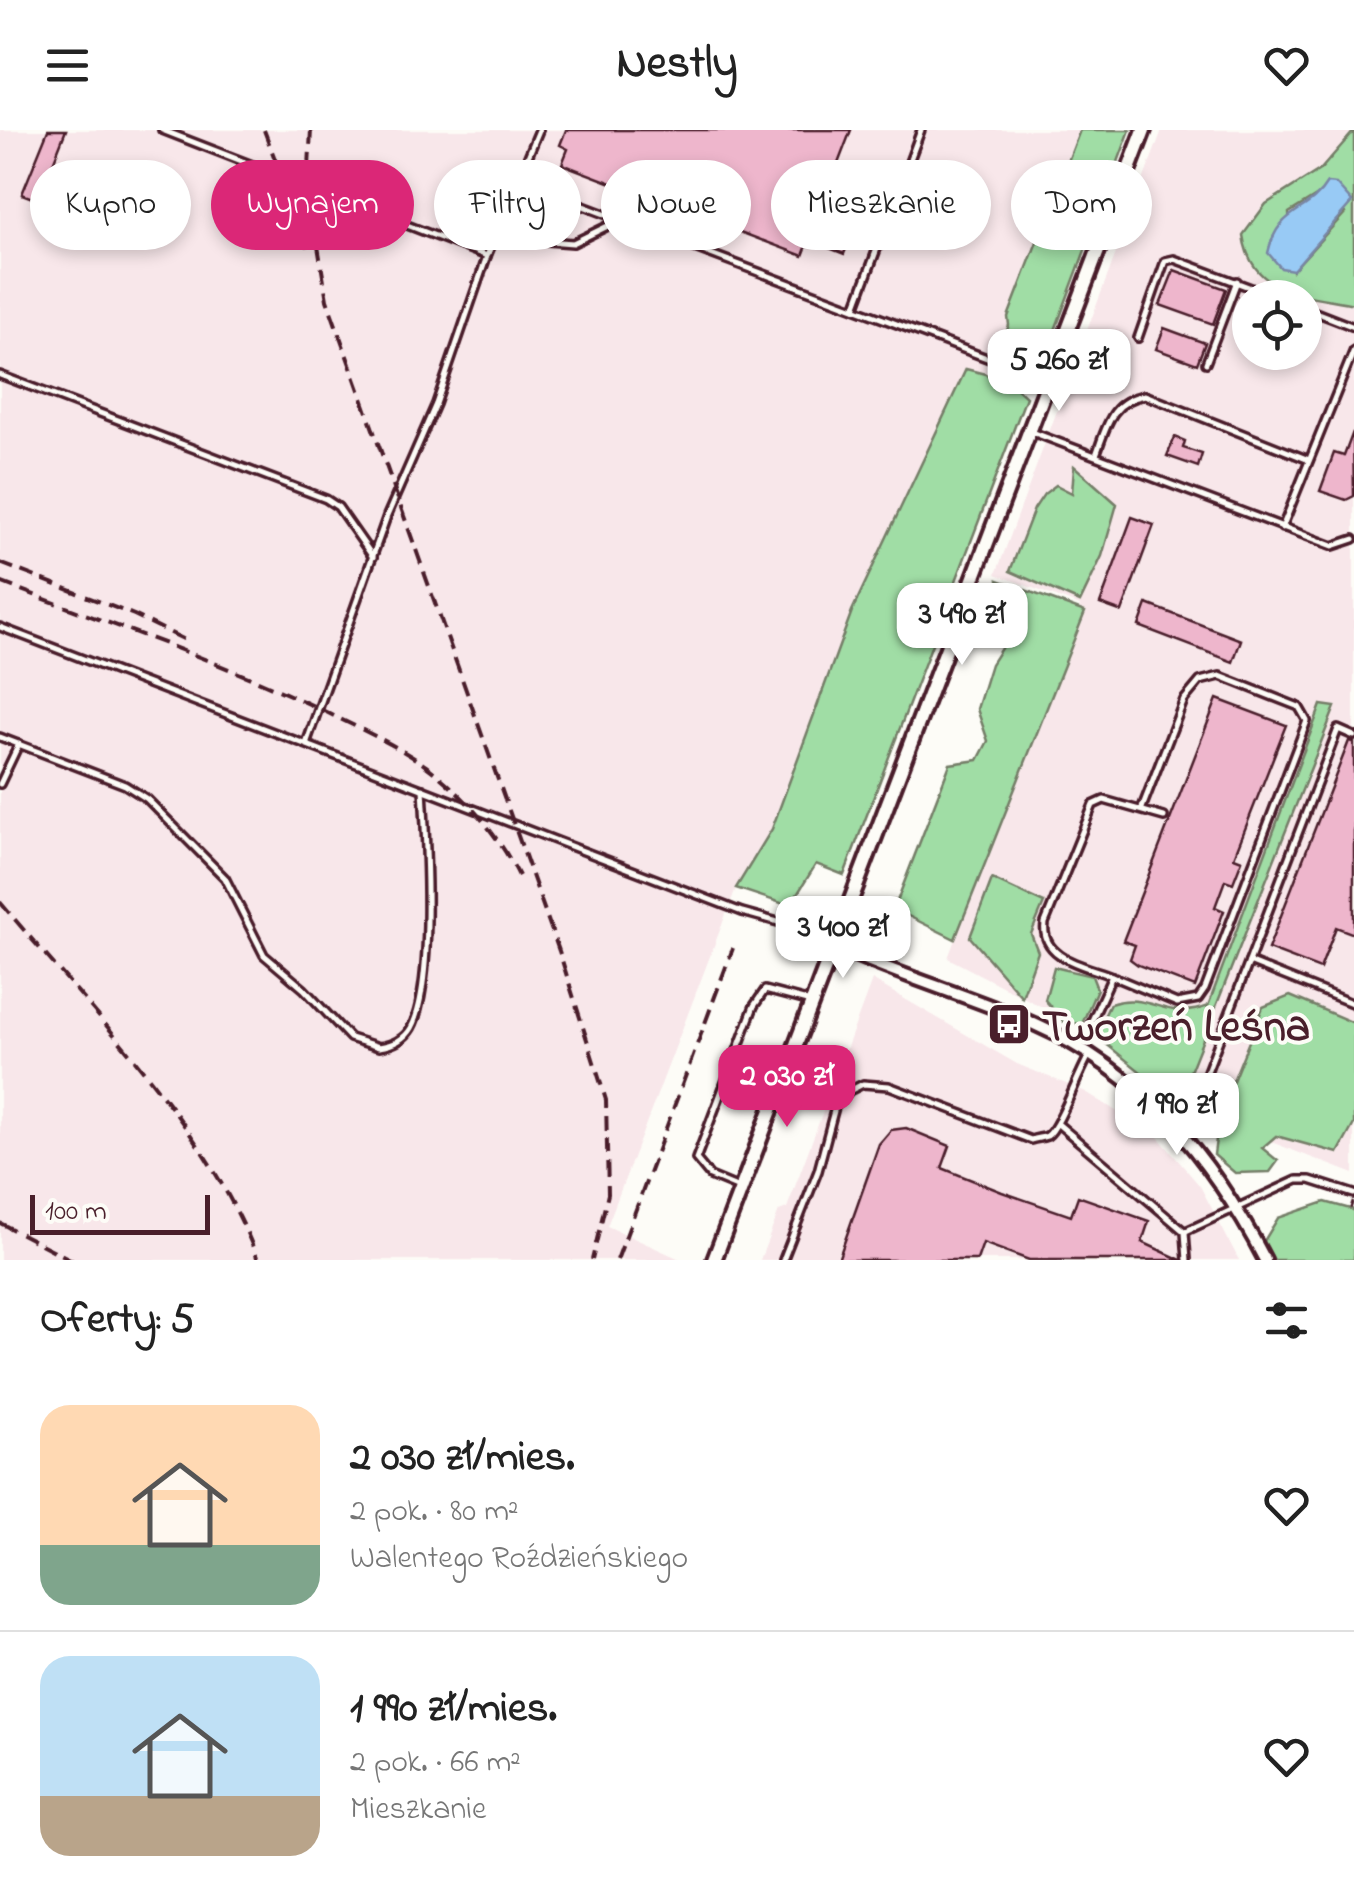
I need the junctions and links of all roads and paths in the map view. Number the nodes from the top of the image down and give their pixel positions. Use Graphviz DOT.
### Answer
graph roads {
  1 [pos="162,130"];
  2 [pos="539,130"];
  3 [pos="921,130"];
  4 [pos="1144,130"];
  5 [pos="528,160"];
  6 [pos="491,250"];
  7 [pos="700,250"];
  8 [pos="487,256"];
  9 [pos="1234,280"];
  10 [pos="1232,294"];
  11 [pos="856,308"];
  12 [pos="1322,315"];
  13 [pos="1354,327"];
  14 [pos="1138,338"];
  15 [pos="1354,350"];
  16 [pos="1206,364"];
  17 [pos="0,375"];
  18 [pos="1049,381"];
  19 [pos="1030,432"];
  20 [pos="1096,456"];
  21 [pos="1309,460"];
  22 [pos="1282,528"];
  23 [pos="1354,539"];
  24 [pos="373,558"];
  25 [pos="0,627"];
  26 [pos="1354,736"];
  27 [pos="0,737"];
  28 [pos="19,744"];
  29 [pos="306,744"];
  30 [pos="0,784"];
  31 [pos="423,789"];
  32 [pos="1142,808"];
  33 [pos="1164,817"];
  34 [pos="808,930"];
  35 [pos="834,944"];
  36 [pos="1249,962"];
  37 [pos="1112,976"];
  38 [pos="812,1003"];
  39 [pos="1354,1004"];
  40 [pos="1085,1051"];
  41 [pos="1058,1124"];
  42 [pos="1174,1124"];
  43 [pos="742,1189"];
  44 [pos="1354,1197"];
  45 [pos="1236,1207"];
  46 [pos="1354,1211"];
  47 [pos="1185,1232"];
  48 [pos="714,1260"];
  49 [pos="783,1260"];
  50 [pos="1187,1260"];
  51 [pos="1265,1260"];
  1 -- 8 [label="lane"];
  2 -- 5 [label="lane"];
  3 -- 11 [label="lane"];
  4 -- 18 [label="street"];
  6 -- 8 [label="lane"];
  7 -- 11 [label="lane"];
  8 -- 24 [label="lane"];
  9 -- 14 [label="lane"];
  10 -- 16 [label="lane"];
  11 -- 18 [label="lane"];
  12 -- 13 [label="lane"];
  15 -- 21 [label="lane"];
  17 -- 24 [label="lane"];
  18 -- 19 [label="street"];
  19 -- 20 [label="lane"];
  19 -- 35 [label="street"];
  20 -- 21 [label="lane"];
  20 -- 22 [label="lane"];
  21 -- 22 [label="lane"];
  22 -- 23 [label="lane"];
  24 -- 29 [label="lane"];
  25 -- 29 [label="lane"];
  26 -- 36 [label="lane"];
  27 -- 28 [label="lane"];
  28 -- 30 [label="lane"];
  28 -- 31 [label="lane"];
  29 -- 31 [label="lane"];
  31 -- 34 [label="lane"];
  32 -- 33 [label="lane"];
  32 -- 37 [label="lane"];
  32 -- 37 [label="lane"];
  34 -- 35 [label="street"];
  35 -- 38 [label="street"];
  35 -- 40 [label="street"];
  36 -- 39 [label="lane"];
  36 -- 42 [label="lane"];
  37 -- 40 [label="lane"];
  38 -- 43 [label="street"];
  38 -- 43 [label="lane"];
  40 -- 41 [label="lane"];
  40 -- 42 [label="street"];
  41 -- 47 [label="lane"];
  41 -- 49 [label="lane"];
  42 -- 45 [label="street"];
  43 -- 48 [label="street"];
  44 -- 45 [label="lane"];
  44 -- 46 [label="path"];
  45 -- 47 [label="lane"];
  45 -- 51 [label="street"];
  47 -- 50 [label="lane"];
}
